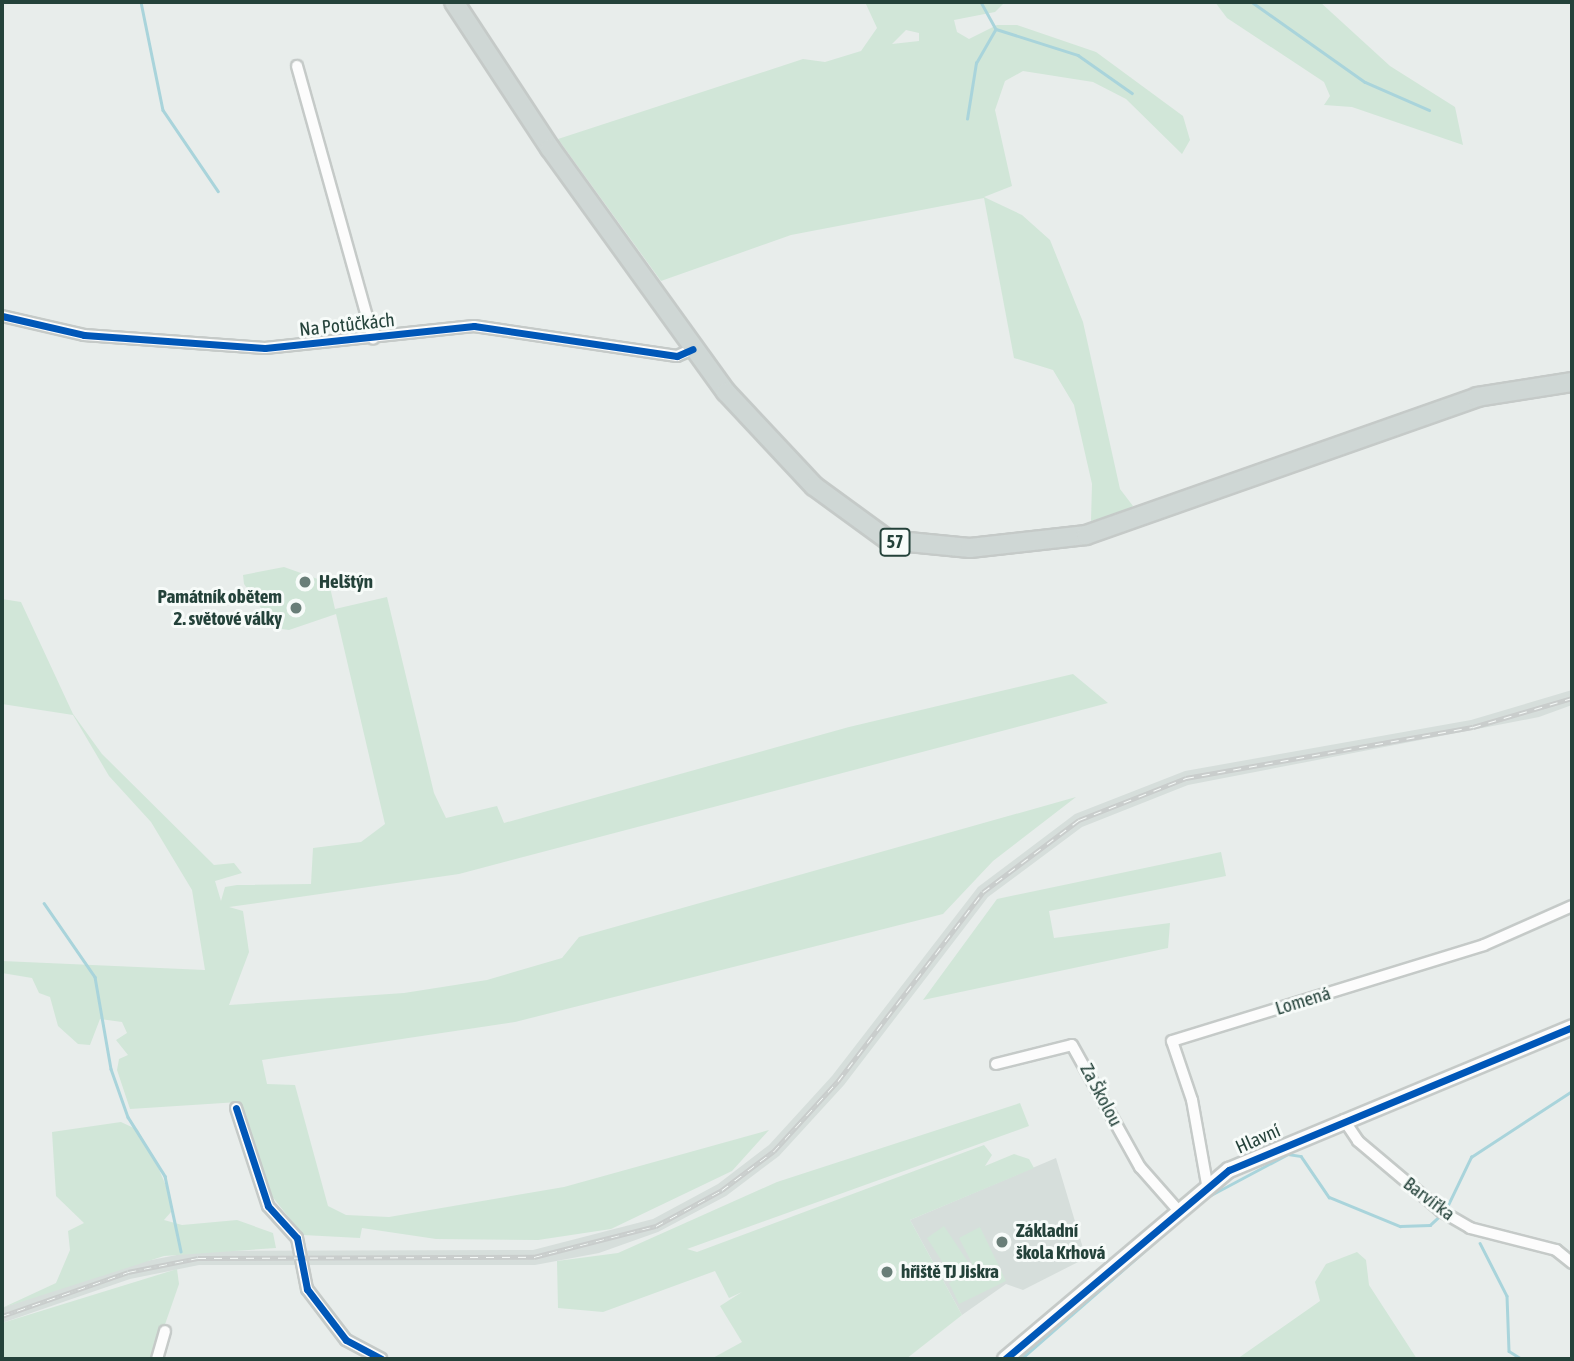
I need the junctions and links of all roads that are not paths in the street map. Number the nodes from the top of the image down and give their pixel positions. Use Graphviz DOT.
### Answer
graph roads {
  1 [pos="454,2"];
  2 [pos="297,66"];
  3 [pos="2,316"];
  4 [pos="373,339"];
  5 [pos="693,349"];
  6 [pos="1572,382"];
  7 [pos="1572,906"];
  8 [pos="1572,1027"];
  9 [pos="996,1064"];
  10 [pos="236,1108"];
  11 [pos="1344,1120"];
  12 [pos="1207,1184"];
  13 [pos="1177,1209"];
  14 [pos="1572,1263"];
  15 [pos="165,1331"];
  16 [pos="157,1359"];
  17 [pos="381,1359"];
  18 [pos="1005,1359"];
  1 -- 5 [label="main road, 57"];
  2 -- 4 [label="street, Na Potůčkách"];
  3 -- 4 [label="street, Na Potůčkách"];
  4 -- 5 [label="street, Na Potůčkách"];
  5 -- 6 [label="main road, 57"];
  7 -- 12 [label="street, Lomená"];
  8 -- 11 [label="street, Hlavní"];
  9 -- 13 [label="street, Za Školou"];
  10 -- 17 [label="street"];
  11 -- 12 [label="street, Hlavní"];
  11 -- 14 [label="street, Barvířka"];
  12 -- 13 [label="street, Hlavní"];
  13 -- 18 [label="street, Hlavní"];
  15 -- 16 [label="street"];
}
